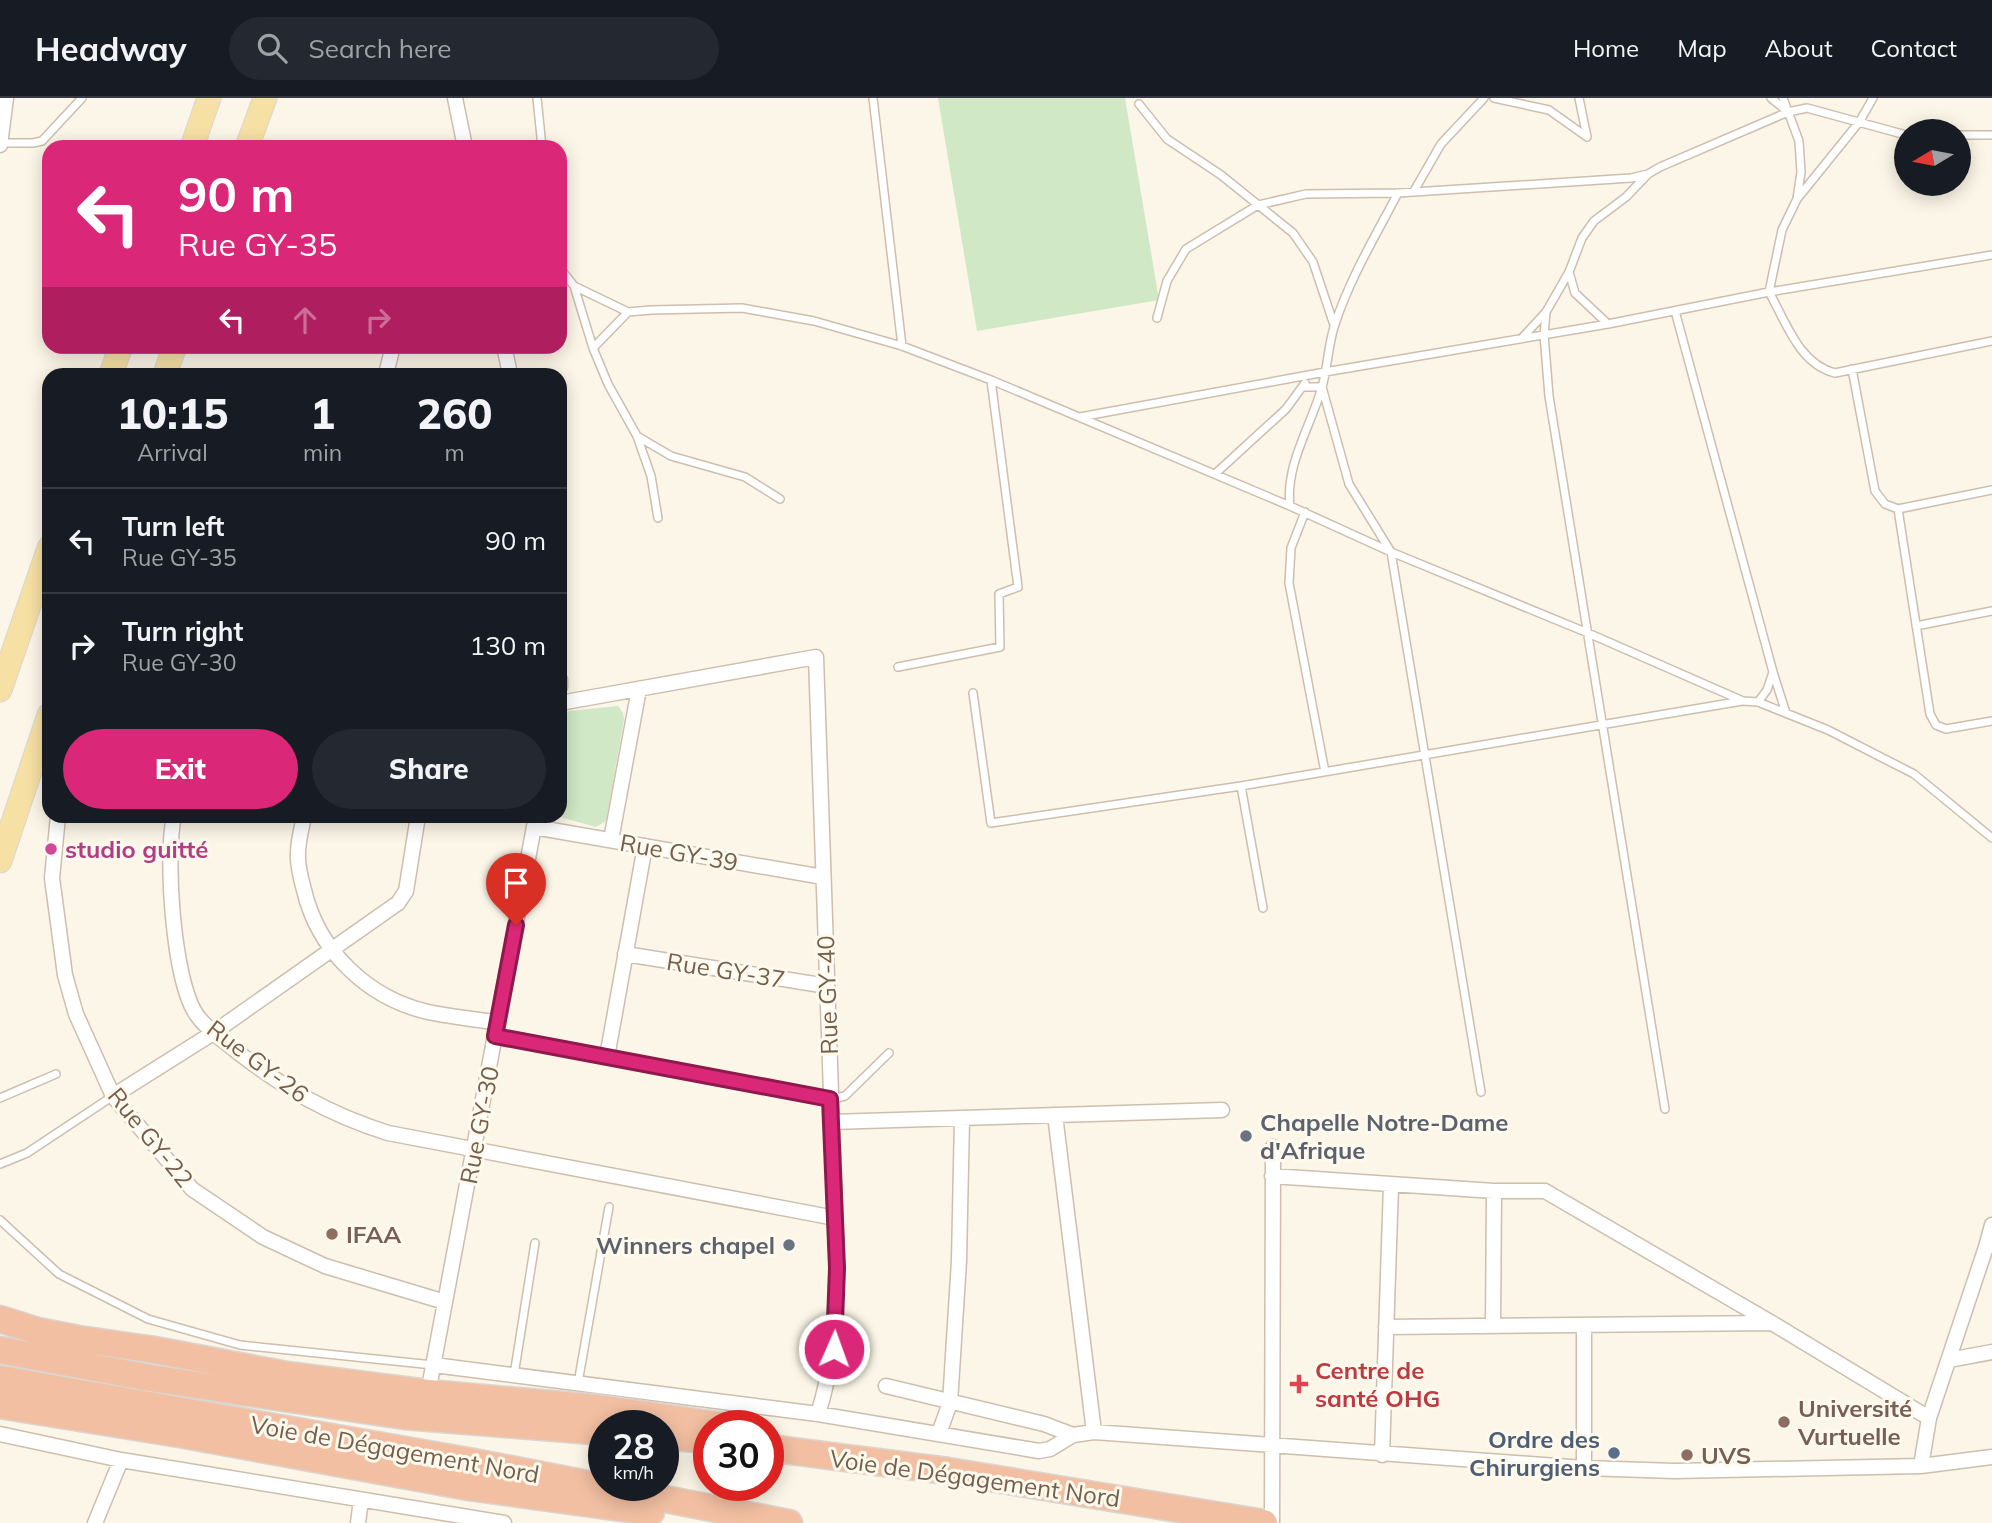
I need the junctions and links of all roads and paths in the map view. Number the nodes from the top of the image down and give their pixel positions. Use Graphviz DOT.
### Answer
graph roads {
  1 [pos="6,98"];
  2 [pos="82,98"];
  3 [pos="209,98"];
  4 [pos="265,98"];
  5 [pos="455,98"];
  6 [pos="537,98"];
  7 [pos="873,98"];
  8 [pos="1484,98"];
  9 [pos="1494,98"];
  10 [pos="1579,98"];
  11 [pos="1771,98"];
  12 [pos="1783,98"];
  13 [pos="1873,98"];
  14 [pos="1139,104"];
  15 [pos="1788,112"];
  16 [pos="1860,121"];
  17 [pos="1894,131"];
  18 [pos="1971,135"];
  19 [pos="1992,135"];
  20 [pos="43,140"];
  21 [pos="194,140"];
  22 [pos="250,140"];
  23 [pos="464,140"];
  24 [pos="541,140"];
  25 [pos="42,141"];
  26 [pos="0,144"];
  27 [pos="1648,174"];
  28 [pos="1413,191"];
  29 [pos="1398,193"];
  30 [pos="1797,199"];
  31 [pos="1258,205"];
  32 [pos="1992,255"];
  33 [pos="1569,272"];
  34 [pos="567,277"];
  35 [pos="574,286"];
  36 [pos="1769,292"];
  37 [pos="1675,311"];
  38 [pos="628,312"];
  39 [pos="1546,312"];
  40 [pos="1157,318"];
  41 [pos="1608,324"];
  42 [pos="1334,325"];
  43 [pos="1544,335"];
  44 [pos="1522,338"];
  45 [pos="1992,341"];
  46 [pos="902,346"];
  47 [pos="593,348"];
  48 [pos="1852,369"];
  49 [pos="1325,372"];
  50 [pos="1307,375"];
  51 [pos="991,380"];
  52 [pos="1304,387"];
  53 [pos="1322,387"];
  54 [pos="1079,417"];
  55 [pos="637,436"];
  56 [pos="1215,474"];
  57 [pos="1992,490"];
  58 [pos="780,499"];
  59 [pos="1290,506"];
  60 [pos="1898,509"];
  61 [pos="1305,512"];
  62 [pos="658,518"];
  63 [pos="1391,552"];
  64 [pos="42,568"];
  65 [pos="1992,611"];
  66 [pos="1916,626"];
  67 [pos="1588,633"];
  68 [pos="898,667"];
  69 [pos="1773,672"];
  70 [pos="1,684"];
  71 [pos="639,689"];
  72 [pos="973,693"];
  73 [pos="1743,701"];
  74 [pos="567,702"];
  75 [pos="1758,702"];
  76 [pos="1786,713"];
  77 [pos="1992,721"];
  78 [pos="1602,724"];
  79 [pos="42,736"];
  80 [pos="1423,754"];
  81 [pos="1325,772"];
  82 [pos="1241,786"];
  83 [pos="57,823"];
  84 [pos="173,823"];
  85 [pos="303,823"];
  86 [pos="417,823"];
  87 [pos="535,823"];
  88 [pos="543,823"];
  89 [pos="1992,838"];
  90 [pos="611,840"];
  91 [pos="645,846"];
  92 [pos="0,861"];
  93 [pos="823,877"];
  94 [pos="1263,908"];
  95 [pos="330,949"];
  96 [pos="625,954"];
  97 [pos="827,986"];
  98 [pos="496,1029"];
  99 [pos="213,1033"];
  100 [pos="889,1053"];
  101 [pos="607,1057"];
  102 [pos="55,1074"];
  103 [pos="1481,1092"];
  104 [pos="113,1096"];
  105 [pos="0,1098"];
  106 [pos="830,1099"];
  107 [pos="1665,1109"];
  108 [pos="1222,1110"];
  109 [pos="1055,1115"];
  110 [pos="962,1118"];
  111 [pos="831,1122"];
  112 [pos="1273,1147"];
  113 [pos="474,1151"];
  114 [pos="0,1164"];
  115 [pos="1272,1176"];
  116 [pos="1391,1185"];
  117 [pos="1494,1191"];
  118 [pos="609,1208"];
  119 [pos="835,1218"];
  120 [pos="0,1220"];
  121 [pos="1992,1225"];
  122 [pos="535,1243"];
  123 [pos="1989,1247"];
  124 [pos="445,1302"];
  125 [pos="0,1319"];
  126 [pos="1772,1323"];
  127 [pos="1584,1325"];
  128 [pos="1493,1326"];
  129 [pos="1386,1328"];
  130 [pos="0,1350"];
  131 [pos="1992,1352"];
  132 [pos="1949,1360"];
  133 [pos="434,1365"];
  134 [pos="513,1375"];
  135 [pos="0,1379"];
  136 [pos="578,1383"];
  137 [pos="886,1386"];
  138 [pos="428,1393"];
  139 [pos="950,1403"];
  140 [pos="0,1405"];
  141 [pos="818,1414"];
  142 [pos="1929,1418"];
  143 [pos="693,1422"];
  144 [pos="588,1431"];
  145 [pos="1094,1432"];
  146 [pos="939,1433"];
  147 [pos="0,1434"];
  148 [pos="784,1436"];
  149 [pos="1073,1436"];
  150 [pos="1272,1446"];
  151 [pos="784,1450"];
  152 [pos="1382,1455"];
  153 [pos="1992,1457"];
  154 [pos="121,1460"];
  155 [pos="1921,1466"];
  156 [pos="1584,1468"];
  157 [pos="948,1471"];
  158 [pos="361,1500"];
  159 [pos="95,1523"];
  160 [pos="358,1523"];
  161 [pos="504,1523"];
  162 [pos="727,1523"];
  163 [pos="789,1523"];
  164 [pos="1264,1523"];
  165 [pos="1272,1523"];
  1 -- 26 [label="street"];
  2 -- 20 [label="lane"];
  3 -- 21 [label="main road"];
  4 -- 22 [label="main road"];
  5 -- 23 [label="street"];
  6 -- 24 [label="lane"];
  7 -- 46 [label="lane"];
  8 -- 28 [label="lane"];
  9 -- 10 [label="lane"];
  11 -- 15 [label="lane"];
  12 -- 15 [label="lane"];
  13 -- 16 [label="lane"];
  14 -- 31 [label="lane"];
  15 -- 16 [label="lane"];
  15 -- 27 [label="lane"];
  15 -- 30 [label="lane"];
  16 -- 17 [label="lane"];
  16 -- 30 [label="lane"];
  18 -- 19 [label="lane"];
  25 -- 26 [label="lane"];
  27 -- 28 [label="lane"];
  27 -- 33 [label="lane"];
  28 -- 29 [label="lane"];
  29 -- 31 [label="lane"];
  29 -- 42 [label="lane"];
  30 -- 36 [label="lane"];
  31 -- 40 [label="lane"];
  31 -- 42 [label="lane"];
  32 -- 36 [label="lane"];
  33 -- 39 [label="lane"];
  33 -- 41 [label="lane"];
  34 -- 35 [label="lane"];
  35 -- 38 [label="lane"];
  35 -- 47 [label="lane"];
  36 -- 37 [label="lane"];
  36 -- 48 [label="lane"];
  37 -- 41 [label="lane"];
  37 -- 69 [label="lane"];
  38 -- 46 [label="lane"];
  38 -- 47 [label="lane"];
  39 -- 43 [label="lane"];
  39 -- 44 [label="lane"];
  41 -- 43 [label="lane"];
  42 -- 49 [label="lane"];
  43 -- 44 [label="lane"];
  43 -- 67 [label="lane"];
  44 -- 49 [label="lane"];
  45 -- 48 [label="lane"];
  46 -- 51 [label="lane"];
  47 -- 55 [label="lane"];
  48 -- 60 [label="lane"];
  49 -- 50 [label="lane"];
  49 -- 53 [label="lane"];
  50 -- 52 [label="lane"];
  50 -- 54 [label="lane"];
  51 -- 54 [label="lane"];
  51 -- 68 [label="lane"];
  52 -- 53 [label="lane"];
  52 -- 56 [label="lane"];
  53 -- 59 [label="lane"];
  53 -- 63 [label="lane"];
  54 -- 56 [label="lane"];
  55 -- 58 [label="lane"];
  55 -- 62 [label="lane"];
  56 -- 59 [label="lane"];
  57 -- 60 [label="lane"];
  59 -- 61 [label="lane"];
  60 -- 66 [label="lane"];
  61 -- 63 [label="lane"];
  61 -- 81 [label="lane"];
  63 -- 67 [label="lane"];
  63 -- 80 [label="lane"];
  64 -- 70 [label="main road"];
  65 -- 66 [label="lane"];
  66 -- 77 [label="lane"];
  67 -- 73 [label="lane"];
  67 -- 78 [label="lane"];
  69 -- 75 [label="lane"];
  69 -- 76 [label="lane"];
  71 -- 74 [label="street"];
  71 -- 90 [label="street"];
  71 -- 93 [label="street, Rue GY-40"];
  72 -- 82 [label="lane"];
  73 -- 75 [label="lane"];
  73 -- 78 [label="lane"];
  75 -- 76 [label="lane"];
  76 -- 89 [label="lane"];
  78 -- 80 [label="lane"];
  78 -- 107 [label="lane"];
  79 -- 92 [label="main road"];
  80 -- 81 [label="lane"];
  80 -- 103 [label="lane"];
  81 -- 82 [label="lane"];
  82 -- 94 [label="lane"];
  83 -- 104 [label="street, Rue GY-22"];
  84 -- 99 [label="street, Rue GY-26"];
  85 -- 95 [label="street"];
  86 -- 95 [label="street"];
  87 -- 98 [label="street, Rue GY-30"];
  88 -- 90 [label="street, Rue GY-39"];
  90 -- 91 [label="street, Rue GY-39"];
  91 -- 93 [label="street, Rue GY-39"];
  91 -- 96 [label="street"];
  93 -- 97 [label="street, Rue GY-40"];
  95 -- 98 [label="street"];
  95 -- 99 [label="street"];
  96 -- 97 [label="street, Rue GY-37"];
  96 -- 101 [label="street"];
  97 -- 106 [label="street, Rue GY-40"];
  98 -- 101 [label="street"];
  98 -- 113 [label="street, Rue GY-30"];
  99 -- 104 [label="street"];
  99 -- 113 [label="street, Rue GY-26"];
  100 -- 106 [label="lane"];
  101 -- 106 [label="street"];
  102 -- 105 [label="lane"];
  104 -- 114 [label="lane"];
  104 -- 124 [label="street, Rue GY-22"];
  106 -- 111 [label="street, Rue GY-40"];
  108 -- 109 [label="street"];
  109 -- 110 [label="street"];
  109 -- 145 [label="street"];
  110 -- 111 [label="street"];
  110 -- 139 [label="street"];
  111 -- 119 [label="street, Rue GY-40"];
  112 -- 115 [label="street"];
  113 -- 119 [label="street, Rue GY-26"];
  113 -- 124 [label="street, Rue GY-30"];
  115 -- 116 [label="street"];
  115 -- 150 [label="street"];
  116 -- 117 [label="street"];
  116 -- 129 [label="street"];
  117 -- 126 [label="street"];
  117 -- 128 [label="street"];
  118 -- 136 [label="lane"];
  119 -- 141 [label="street, Rue GY-40"];
  120 -- 133 [label="lane"];
  121 -- 123 [label="street"];
  122 -- 134 [label="lane"];
  123 -- 132 [label="street"];
  124 -- 133 [label="street, Rue GY-30"];
  125 -- 138 [label="highway"];
  126 -- 127 [label="street"];
  126 -- 142 [label="street"];
  127 -- 128 [label="street"];
  127 -- 156 [label="street"];
  128 -- 129 [label="street"];
  129 -- 152 [label="street"];
  130 -- 144 [label="highway, Voie de Dégagement Nord"];
  131 -- 132 [label="street"];
  132 -- 142 [label="street"];
  133 -- 134 [label="street"];
  133 -- 138 [label="street, Rue GY-30"];
  134 -- 136 [label="street"];
  135 -- 163 [label="highway, Voie de Dégagement Nord"];
  136 -- 141 [label="street"];
  137 -- 139 [label="street"];
  138 -- 143 [label="highway"];
  139 -- 146 [label="street"];
  139 -- 149 [label="street"];
  140 -- 162 [label="highway"];
  141 -- 146 [label="street"];
  142 -- 155 [label="street"];
  145 -- 149 [label="street"];
  145 -- 150 [label="street"];
  146 -- 149 [label="street"];
  147 -- 154 [label="street"];
  148 -- 157 [label="highway"];
  150 -- 152 [label="street"];
  150 -- 165 [label="street"];
  151 -- 157 [label="highway, Voie de Dégagement Nord"];
  152 -- 156 [label="street"];
  153 -- 155 [label="street"];
  154 -- 158 [label="street"];
  154 -- 159 [label="street"];
  155 -- 156 [label="street"];
  157 -- 164 [label="highway, Voie de Dégagement Nord"];
  158 -- 160 [label="street"];
  158 -- 161 [label="street"];
}
